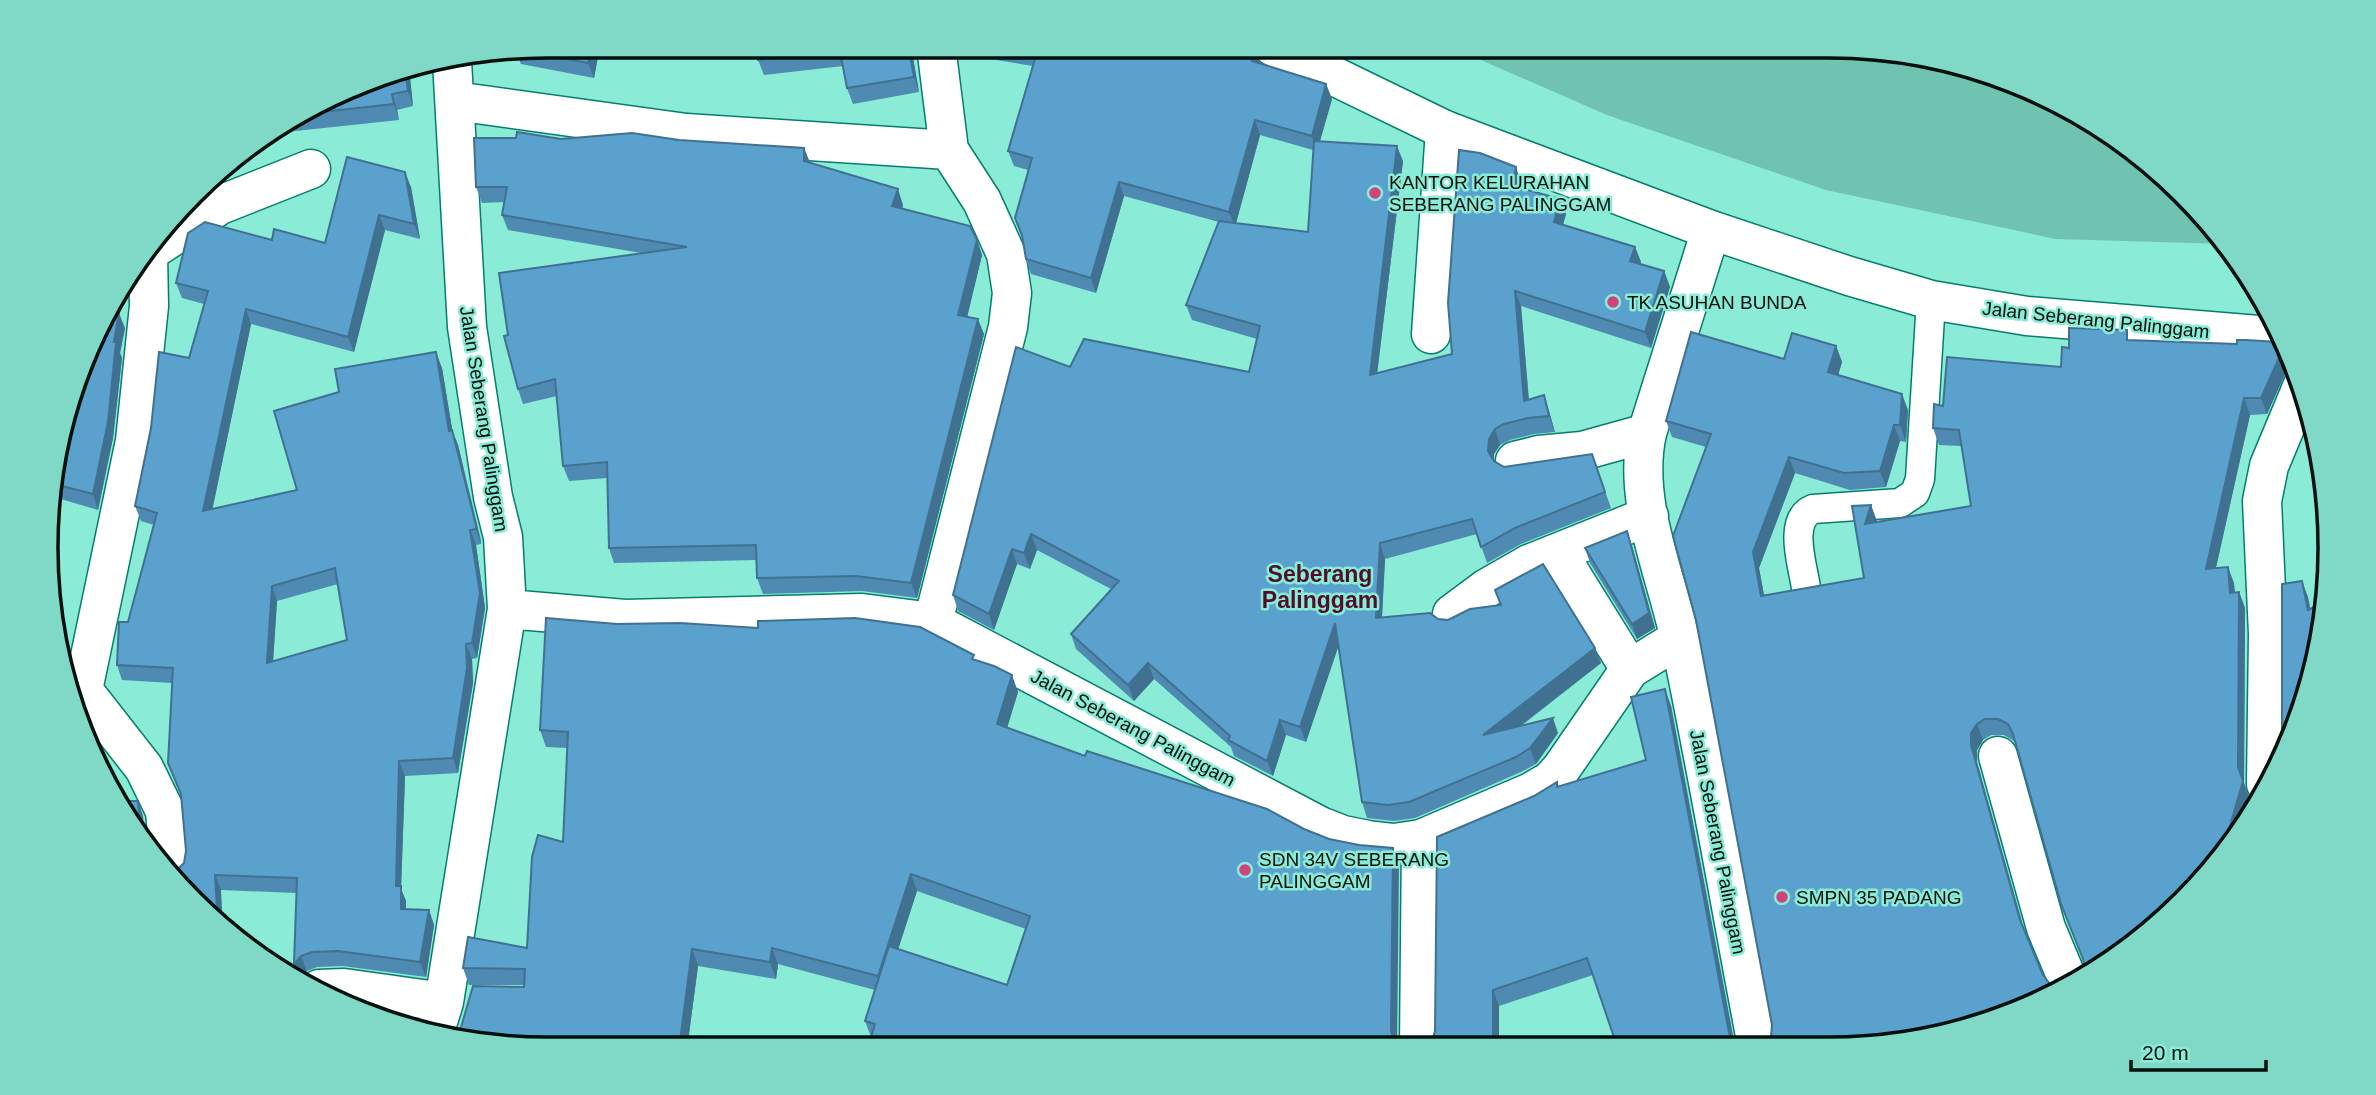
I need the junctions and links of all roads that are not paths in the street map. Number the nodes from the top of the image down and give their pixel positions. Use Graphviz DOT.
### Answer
graph roads {
  1 [pos="938,58"];
  2 [pos="1297,58"];
  3 [pos="452,67"];
  4 [pos="455,101"];
  5 [pos="1445,130"];
  6 [pos="949,150"];
  7 [pos="311,169"];
  8 [pos="1710,230"];
  9 [pos="164,243"];
  10 [pos="149,263"];
  11 [pos="1931,300"];
  12 [pos="1431,334"];
  13 [pos="2270,336"];
  14 [pos="2296,402"];
  15 [pos="1647,433"];
  16 [pos="1515,461"];
  17 [pos="1649,516"];
  18 [pos="1558,553"];
  19 [pos="1806,588"];
  20 [pos="507,609"];
  21 [pos="1452,614"];
  22 [pos="933,622"];
  23 [pos="1680,638"];
  24 [pos="1630,669"];
  25 [pos="77,685"];
  26 [pos="81,697"];
  27 [pos="1998,757"];
  28 [pos="2266,767"];
  29 [pos="1421,839"];
  30 [pos="169,858"];
  31 [pos="2066,976"];
  32 [pos="334,988"];
  33 [pos="439,1018"];
  34 [pos="1419,1037"];
  35 [pos="1755,1037"];
  1 -- 6 [label="street"];
  2 -- 5 [label="street, Jalan Seberang Palinggam"];
  3 -- 4 [label="street, Jalan Seberang Palinggam"];
  4 -- 6 [label="street"];
  4 -- 20 [label="street, Jalan Seberang Palinggam"];
  5 -- 8 [label="street, Jalan Seberang Palinggam"];
  5 -- 12 [label="street"];
  6 -- 22 [label="street"];
  7 -- 9 [label="street"];
  8 -- 11 [label="street, Jalan Seberang Palinggam"];
  8 -- 15 [label="street, Jalan Seberang Palinggam"];
  10 -- 25 [label="street"];
  11 -- 13 [label="street, Jalan Seberang Palinggam"];
  11 -- 19 [label="lane"];
  14 -- 28 [label="street"];
  15 -- 16 [label="street"];
  15 -- 17 [label="street, Jalan Seberang Palinggam"];
  17 -- 18 [label="street"];
  17 -- 23 [label="street, Jalan Seberang Palinggam"];
  18 -- 21 [label="street"];
  18 -- 24 [label="street"];
  20 -- 22 [label="street, Jalan Seberang Palinggam"];
  20 -- 33 [label="street, Jalan Seberang Palinggam"];
  22 -- 29 [label="street, Jalan Seberang Palinggam"];
  23 -- 24 [label="street, Jalan Seberang Palinggam"];
  23 -- 35 [label="street, Jalan Seberang Palinggam"];
  24 -- 29 [label="street, Jalan Seberang Palinggam"];
  26 -- 30 [label="street"];
  27 -- 31 [label="street"];
  29 -- 34 [label="street"];
  32 -- 33 [label="street"];
}
